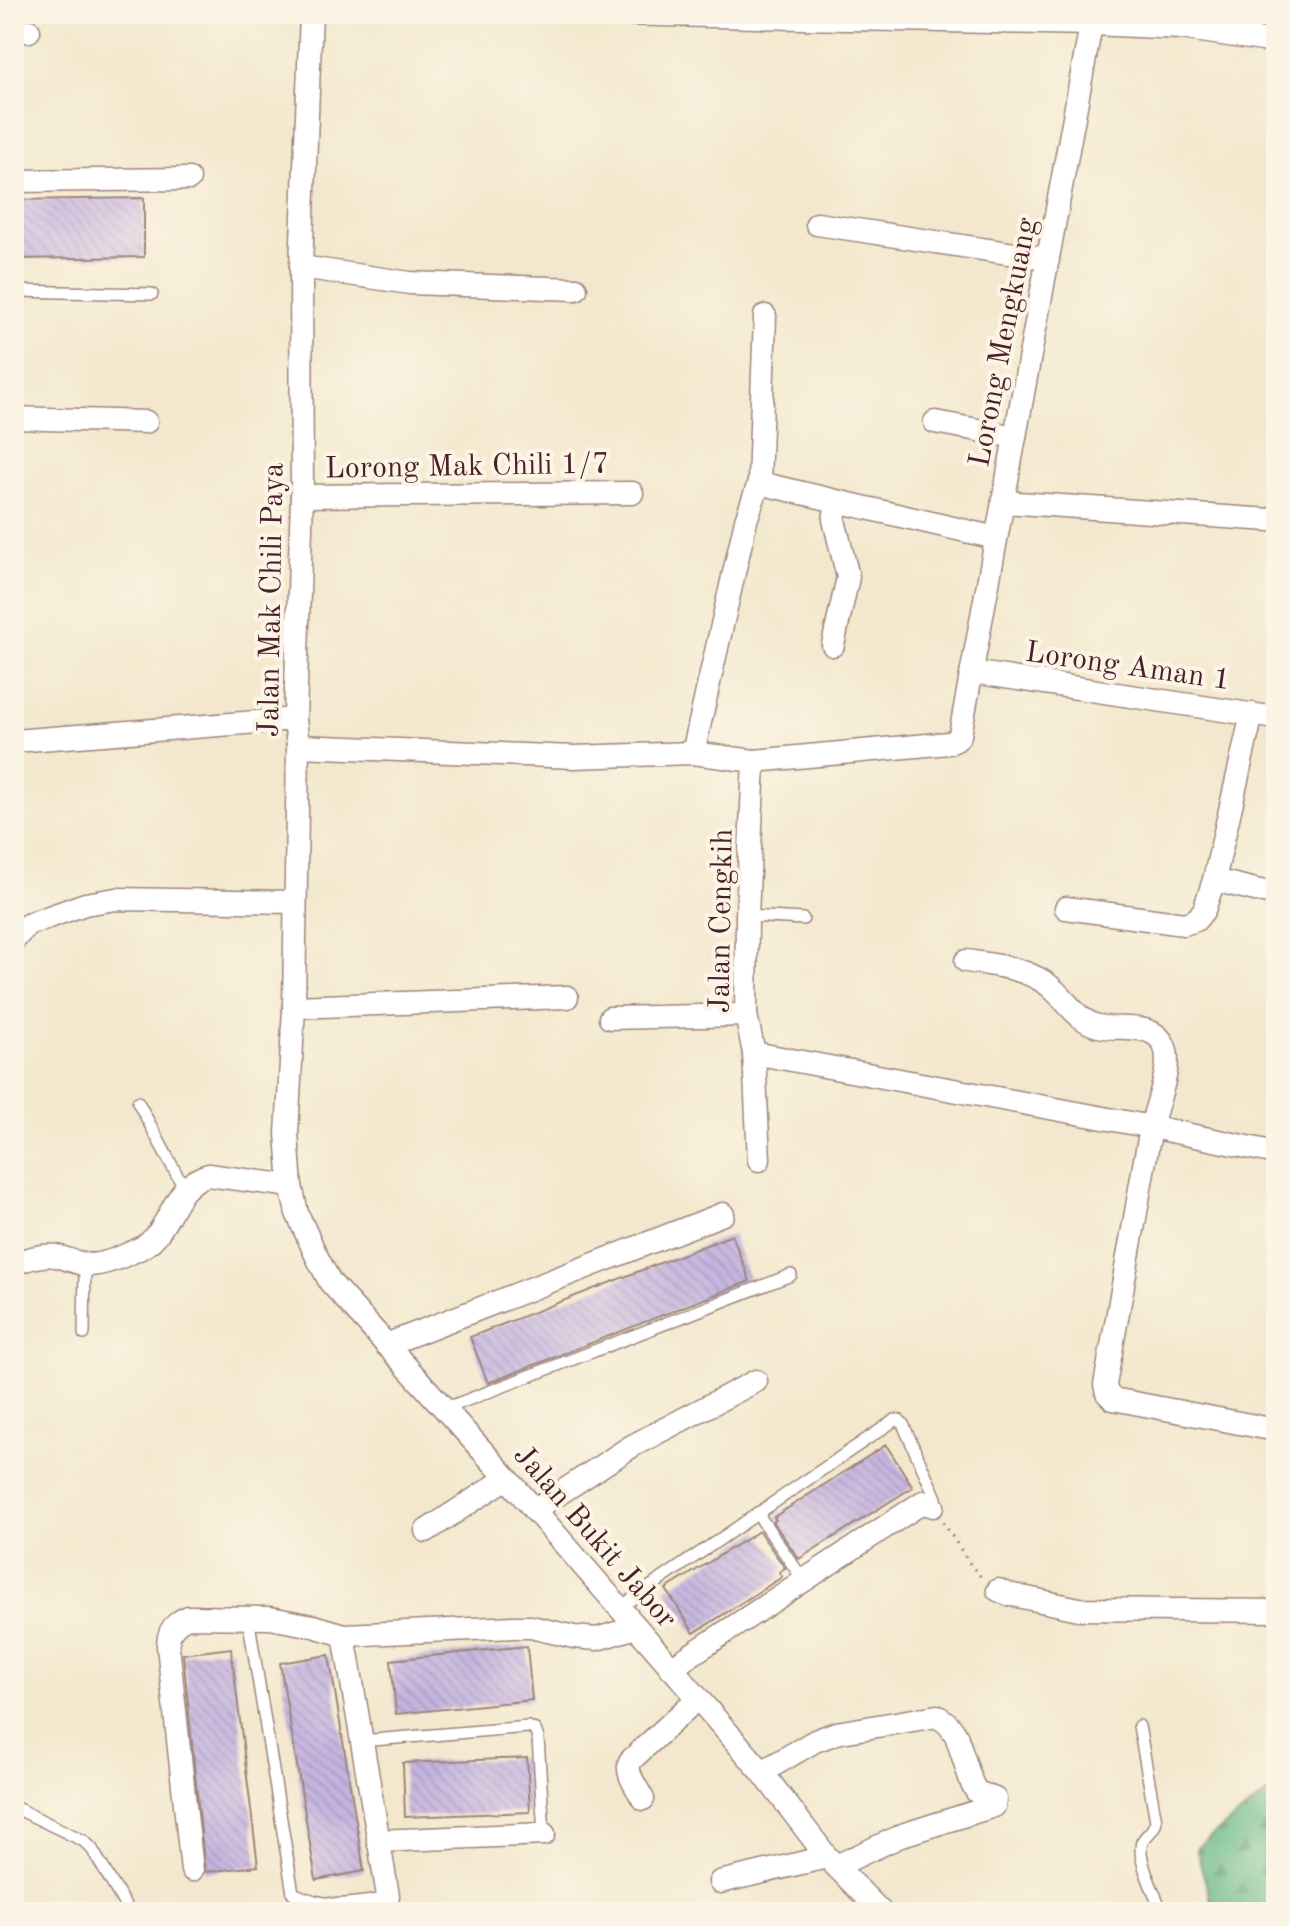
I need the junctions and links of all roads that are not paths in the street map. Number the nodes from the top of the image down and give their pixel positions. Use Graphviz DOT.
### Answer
graph roads {
  1 [pos="311,14"];
  2 [pos="614,14"];
  3 [pos="1092,19"];
  4 [pos="1182,21"];
  5 [pos="1276,42"];
  6 [pos="189,179"];
  7 [pos="14,181"];
  8 [pos="817,224"];
  9 [pos="1048,259"];
  10 [pos="301,267"];
  11 [pos="576,289"];
  12 [pos="14,291"];
  13 [pos="152,294"];
  14 [pos="765,316"];
  15 [pos="14,418"];
  16 [pos="146,422"];
  17 [pos="935,422"];
  18 [pos="1015,437"];
  19 [pos="759,483"];
  20 [pos="632,493"];
  21 [pos="302,496"];
  22 [pos="837,502"];
  23 [pos="1003,502"];
  24 [pos="1276,517"];
  25 [pos="996,538"];
  26 [pos="833,645"];
  27 [pos="972,672"];
  28 [pos="1252,714"];
  29 [pos="1276,718"];
  30 [pos="295,719"];
  31 [pos="14,741"];
  32 [pos="298,746"];
  33 [pos="693,753"];
  34 [pos="754,761"];
  35 [pos="1214,880"];
  36 [pos="1276,895"];
  37 [pos="295,902"];
  38 [pos="1066,908"];
  39 [pos="747,916"];
  40 [pos="803,919"];
  41 [pos="14,940"];
  42 [pos="966,961"];
  43 [pos="567,997"];
  44 [pos="294,1007"];
  45 [pos="746,1015"];
  46 [pos="610,1018"];
  47 [pos="754,1053"];
  48 [pos="138,1102"];
  49 [pos="1152,1127"];
  50 [pos="1276,1153"];
  51 [pos="759,1160"];
  52 [pos="291,1186"];
  53 [pos="184,1188"];
  54 [pos="723,1214"];
  55 [pos="14,1263"];
  56 [pos="85,1265"];
  57 [pos="791,1275"];
  58 [pos="84,1334"];
  59 [pos="386,1345"];
  60 [pos="756,1381"];
  61 [pos="444,1410"];
  62 [pos="1276,1430"];
  63 [pos="507,1478"];
  64 [pos="933,1506"];
  65 [pos="534,1510"];
  66 [pos="757,1513"];
  67 [pos="426,1531"];
  68 [pos="804,1581"];
  69 [pos="998,1590"];
  70 [pos="619,1608"];
  71 [pos="1276,1611"];
  72 [pos="248,1617"];
  73 [pos="636,1627"];
  74 [pos="344,1635"];
  75 [pos="671,1668"];
  76 [pos="698,1698"];
  77 [pos="1139,1726"];
  78 [pos="361,1741"];
  79 [pos="762,1772"];
  80 [pos="643,1799"];
  81 [pos="14,1807"];
  82 [pos="544,1834"];
  83 [pos="378,1841"];
  84 [pos="832,1861"];
  85 [pos="192,1870"];
  86 [pos="720,1882"];
  87 [pos="388,1896"];
  88 [pos="129,1912"];
  89 [pos="881,1912"];
  90 [pos="1162,1912"];
  1 -- 10 [label="street, Jalan Mak Chili Paya"];
  2 -- 3 [label="street"];
  3 -- 4 [label="street"];
  3 -- 9 [label="street, Lorong Mengkuang"];
  4 -- 5 [label="street"];
  6 -- 7 [label="street"];
  8 -- 9 [label="street"];
  9 -- 18 [label="street, Lorong Mengkuang"];
  10 -- 11 [label="street"];
  10 -- 21 [label="street, Jalan Mak Chili Paya"];
  12 -- 13 [label="lane"];
  14 -- 19 [label="street"];
  15 -- 16 [label="street"];
  17 -- 18 [label="street"];
  18 -- 23 [label="street, Lorong Mengkuang"];
  19 -- 22 [label="street"];
  19 -- 33 [label="street"];
  20 -- 21 [label="street, Lorong Mak Chili 1/7"];
  21 -- 30 [label="street, Jalan Mak Chili Paya"];
  22 -- 25 [label="street"];
  22 -- 26 [label="street"];
  23 -- 24 [label="street"];
  23 -- 25 [label="street, Lorong Mengkuang"];
  25 -- 27 [label="street, Lorong Mengkuang"];
  27 -- 28 [label="street, Lorong Aman 1"];
  27 -- 34 [label="street, Lorong Mengkuang"];
  28 -- 29 [label="street, Lorong Aman 1"];
  28 -- 35 [label="street"];
  30 -- 31 [label="street"];
  30 -- 32 [label="street, Jalan Mak Chili Paya"];
  32 -- 33 [label="street"];
  32 -- 37 [label="street, Jalan Mak Chili Paya"];
  33 -- 34 [label="street"];
  34 -- 39 [label="street, Jalan Cengkih"];
  35 -- 36 [label="street"];
  35 -- 38 [label="street"];
  37 -- 41 [label="street"];
  37 -- 44 [label="street, Jalan Mak Chili Paya"];
  39 -- 40 [label="lane"];
  39 -- 45 [label="street, Jalan Cengkih"];
  42 -- 49 [label="street"];
  43 -- 44 [label="street"];
  44 -- 52 [label="street, Jalan Mak Chili Paya"];
  45 -- 46 [label="street"];
  45 -- 47 [label="street, Jalan Cengkih"];
  47 -- 49 [label="street, Jalan Cengkih"];
  47 -- 51 [label="street"];
  48 -- 53 [label="lane"];
  49 -- 50 [label="street, Jalan Cengkih"];
  49 -- 62 [label="street"];
  52 -- 53 [label="street"];
  52 -- 59 [label="street, Jalan Bukit Jabor"];
  53 -- 56 [label="street"];
  54 -- 59 [label="street"];
  55 -- 56 [label="street"];
  56 -- 58 [label="lane"];
  57 -- 61 [label="lane"];
  59 -- 61 [label="street, Jalan Bukit Jabor"];
  60 -- 65 [label="street"];
  61 -- 63 [label="street, Jalan Bukit Jabor"];
  63 -- 65 [label="street, Jalan Bukit Jabor"];
  63 -- 67 [label="street"];
  64 -- 66 [label="lane"];
  64 -- 68 [label="street"];
  65 -- 70 [label="street, Jalan Bukit Jabor"];
  66 -- 68 [label="lane"];
  66 -- 70 [label="lane"];
  68 -- 75 [label="street"];
  69 -- 71 [label="street"];
  70 -- 73 [label="street, Jalan Bukit Jabor"];
  72 -- 74 [label="street"];
  72 -- 85 [label="street"];
  72 -- 87 [label="lane"];
  73 -- 74 [label="street"];
  73 -- 75 [label="street, Jalan Bukit Jabor"];
  74 -- 78 [label="street"];
  75 -- 76 [label="street, Jalan Bukit Jabor"];
  76 -- 79 [label="street, Jalan Bukit Jabor"];
  76 -- 80 [label="street"];
  77 -- 90 [label="lane"];
  78 -- 82 [label="lane"];
  78 -- 83 [label="street"];
  79 -- 84 [label="street, Jalan Bukit Jabor"];
  79 -- 84 [label="street"];
  81 -- 88 [label="lane"];
  82 -- 83 [label="street"];
  83 -- 87 [label="street"];
  84 -- 86 [label="street"];
  84 -- 89 [label="street, Jalan Bukit Jabor"];
}
